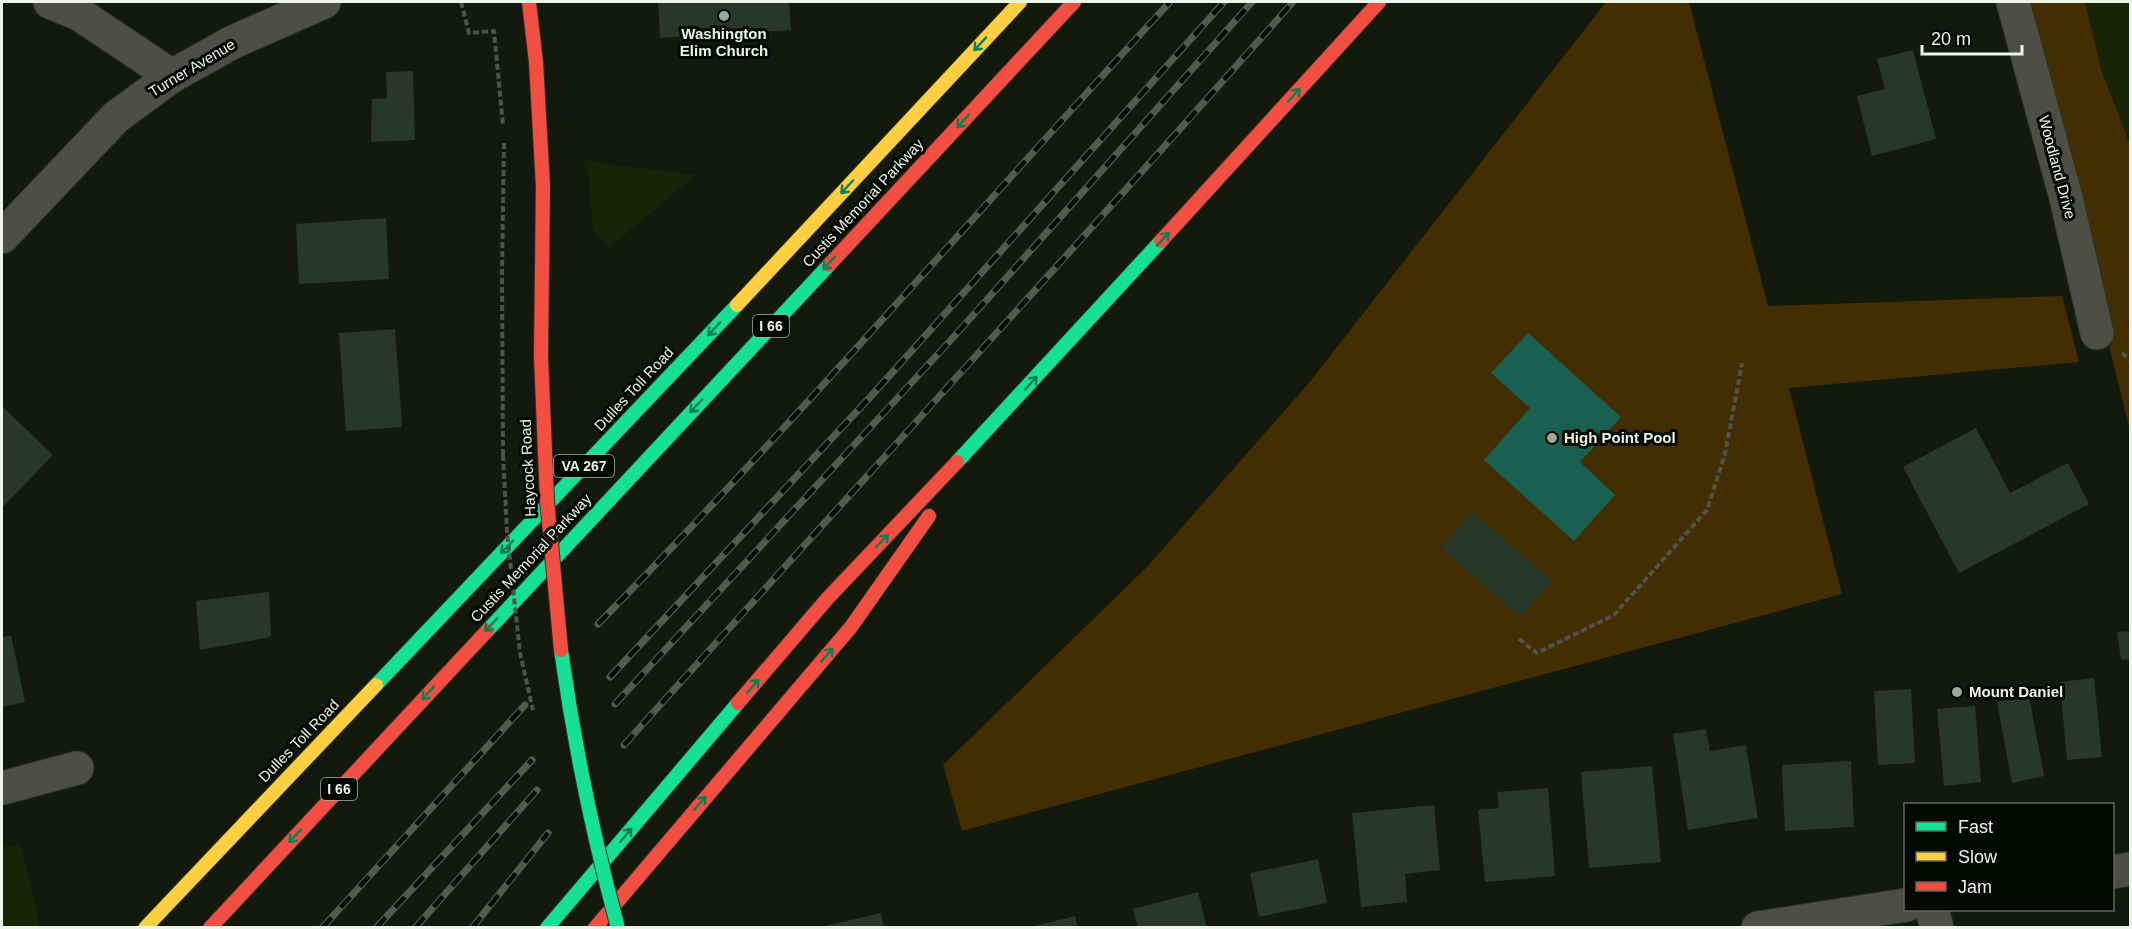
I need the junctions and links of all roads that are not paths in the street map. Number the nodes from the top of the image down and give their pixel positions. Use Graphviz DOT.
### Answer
graph roads {
  1 [pos="50,2"];
  2 [pos="324,2"];
  3 [pos="529,2"];
  4 [pos="1020,2"];
  5 [pos="1074,2"];
  6 [pos="1379,2"];
  7 [pos="2013,2"];
  8 [pos="172,76"];
  9 [pos="2,237"];
  10 [pos="2097,333"];
  11 [pos="992,426"];
  12 [pos="77,768"];
  13 [pos="2,788"];
  14 [pos="2130,869"];
  15 [pos="2114,872"];
  16 [pos="1904,904"];
  17 [pos="1933,911"];
  18 [pos="145,927"];
  19 [pos="210,927"];
  20 [pos="548,927"];
  21 [pos="595,927"];
  22 [pos="618,927"];
  23 [pos="1758,927"];
  24 [pos="1937,927"];
  1 -- 8 [label="street"];
  2 -- 8 [label="street, Turner Avenue"];
  3 -- 22 [label="main road, Haycock Road, bridge"];
  4 -- 18 [label="main road, Dulles Toll Road / VA 267, one-way"];
  5 -- 19 [label="main road, Custis Memorial Parkway / I 66, one-way"];
  11 -- 6 [label="main road, one-way"];
  7 -- 10 [label="street, Woodland Drive"];
  8 -- 9 [label="street, Turner Avenue"];
  20 -- 11 [label="main road, one-way"];
  21 -- 11 [label="main road, one-way"];
  12 -- 13 [label="street"];
  14 -- 15 [label="street"];
  16 -- 23 [label="street"];
  17 -- 24 [label="street"];
}
